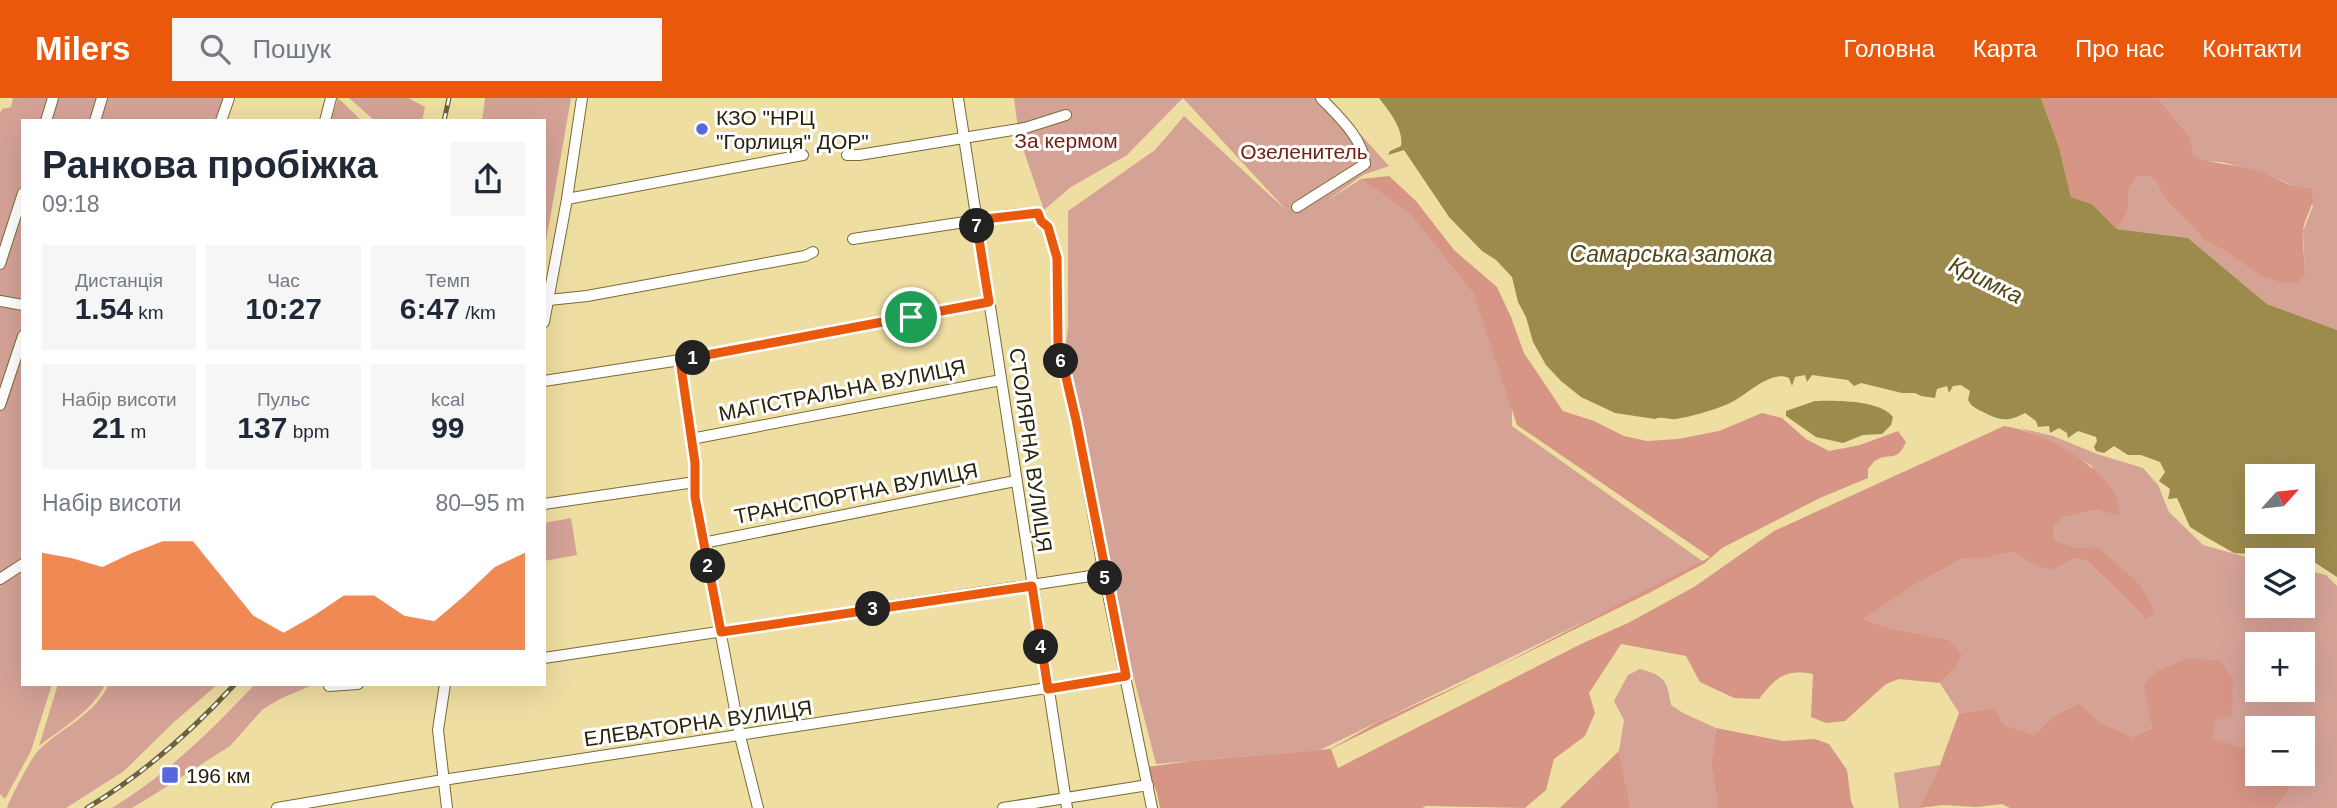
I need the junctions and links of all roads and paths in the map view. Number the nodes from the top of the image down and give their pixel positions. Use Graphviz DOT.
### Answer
graph roads {
  1 [pos="53,98"];
  2 [pos="102,98"];
  3 [pos="229,98"];
  4 [pos="331,98"];
  5 [pos="582,98"];
  6 [pos="958,98"];
  7 [pos="1321,98"];
  8 [pos="1066,115"];
  9 [pos="47,119"];
  10 [pos="96,119"];
  11 [pos="222,119"];
  12 [pos="326,119"];
  13 [pos="964,138"];
  14 [pos="803,155"];
  15 [pos="847,155"];
  16 [pos="21,199"];
  17 [pos="567,199"];
  18 [pos="1297,207"];
  19 [pos="976,220"];
  20 [pos="853,239"];
  21 [pos="813,252"];
  22 [pos="0,264"];
  23 [pos="549,300"];
  24 [pos="0,301"];
  25 [pos="989,302"];
  26 [pos="21,305"];
  27 [pos="546,313"];
  28 [pos="21,342"];
  29 [pos="680,360"];
  30 [pos="1001,380"];
  31 [pos="546,381"];
  32 [pos="0,405"];
  33 [pos="691,439"];
  34 [pos="1015,481"];
  35 [pos="695,482"];
  36 [pos="546,504"];
  37 [pos="704,543"];
  38 [pos="21,565"];
  39 [pos="1104,574"];
  40 [pos="0,579"];
  41 [pos="1032,586"];
  42 [pos="721,632"];
  43 [pos="546,659"];
  44 [pos="1126,676"];
  45 [pos="445,686"];
  46 [pos="1048,689"];
  47 [pos="740,736"];
  48 [pos="443,780"];
  49 [pos="1148,785"];
  50 [pos="1066,804"];
  51 [pos="277,808"];
  52 [pos="447,808"];
  53 [pos="758,808"];
  54 [pos="1003,808"];
  55 [pos="1152,808"];
  1 -- 9 [label="street"];
  2 -- 10 [label="street"];
  3 -- 11 [label="street"];
  4 -- 12 [label="street"];
  5 -- 17 [label="street"];
  6 -- 13 [label="street, СТОЛЯРНА ВУЛИЦЯ"];
  7 -- 18 [label="street"];
  8 -- 13 [label="street"];
  13 -- 15 [label="street"];
  13 -- 19 [label="street, СТОЛЯРНА ВУЛИЦЯ"];
  14 -- 17 [label="street"];
  16 -- 22 [label="street"];
  17 -- 23 [label="street"];
  19 -- 20 [label="street"];
  19 -- 25 [label="street, СТОЛЯРНА ВУЛИЦЯ"];
  19 -- 39 [label="street"];
  21 -- 23 [label="street"];
  23 -- 27 [label="street"];
  24 -- 26 [label="street"];
  25 -- 29 [label="street"];
  25 -- 30 [label="street, СТОЛЯРНА ВУЛИЦЯ"];
  28 -- 32 [label="street"];
  29 -- 31 [label="street"];
  29 -- 33 [label="street"];
  30 -- 33 [label="street, МАГІСТРАЛЬНА ВУЛИЦЯ"];
  30 -- 34 [label="street, СТОЛЯРНА ВУЛИЦЯ"];
  33 -- 35 [label="street"];
  34 -- 37 [label="street, ТРАНСПОРТНА ВУЛИЦЯ"];
  34 -- 41 [label="street, СТОЛЯРНА ВУЛИЦЯ"];
  35 -- 36 [label="street"];
  35 -- 37 [label="street"];
  37 -- 42 [label="street"];
  38 -- 40 [label="street"];
  39 -- 41 [label="street"];
  39 -- 44 [label="street"];
  41 -- 42 [label="street"];
  41 -- 46 [label="street, СТОЛЯРНА ВУЛИЦЯ"];
  42 -- 43 [label="street"];
  42 -- 47 [label="street"];
  44 -- 46 [label="street, ЕЛЕВАТОРНА ВУЛИЦЯ"];
  44 -- 49 [label="street"];
  45 -- 48 [label="street"];
  46 -- 47 [label="street, ЕЛЕВАТОРНА ВУЛИЦЯ"];
  46 -- 50 [label="street, СТОЛЯРНА ВУЛИЦЯ"];
  47 -- 48 [label="street, ЕЛЕВАТОРНА ВУЛИЦЯ"];
  47 -- 53 [label="street"];
  48 -- 51 [label="street, ЕЛЕВАТОРНА ВУЛИЦЯ"];
  48 -- 52 [label="street"];
  49 -- 50 [label="street"];
  49 -- 55 [label="street"];
  50 -- 54 [label="street"];
}
